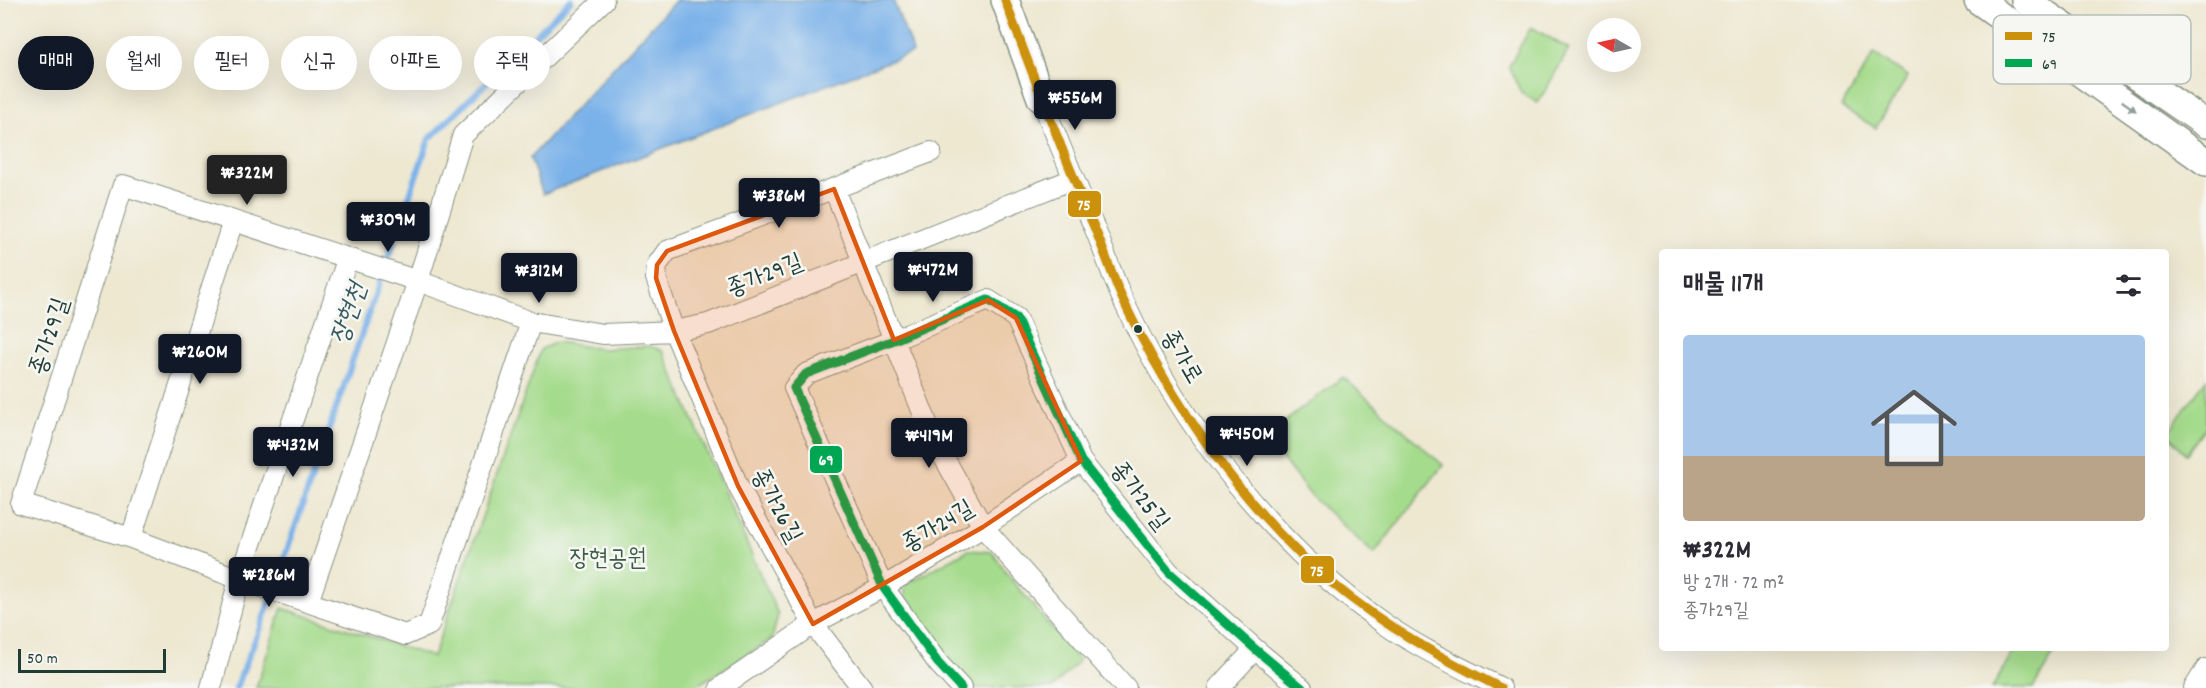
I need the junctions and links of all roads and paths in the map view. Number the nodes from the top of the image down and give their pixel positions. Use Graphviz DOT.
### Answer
graph roads {
  1 [pos="604,0"];
  2 [pos="1005,0"];
  3 [pos="1978,0"];
  4 [pos="2025,0"];
  5 [pos="1999,15"];
  6 [pos="2047,15"];
  7 [pos="2096,84"];
  8 [pos="2148,84"];
  9 [pos="1041,98"];
  10 [pos="2206,124"];
  11 [pos="931,152"];
  12 [pos="2206,162"];
  13 [pos="1073,179"];
  14 [pos="834,189"];
  15 [pos="233,221"];
  16 [pos="354,262"];
  17 [pos="864,262"];
  18 [pos="412,279"];
  19 [pos="531,322"];
  20 [pos="674,331"];
  21 [pos="894,340"];
  22 [pos="1082,461"];
  23 [pos="983,527"];
  24 [pos="131,538"];
  25 [pos="246,581"];
  26 [pos="883,587"];
  27 [pos="303,600"];
  28 [pos="813,624"];
  29 [pos="1255,649"];
  30 [pos="2206,669"];
  31 [pos="211,688"];
  32 [pos="720,688"];
  33 [pos="862,688"];
  34 [pos="961,688"];
  35 [pos="1126,688"];
  36 [pos="1219,688"];
  37 [pos="1302,688"];
  38 [pos="1501,688"];
  39 [pos="2194,688"];
  1 -- 18 [label="street"];
  2 -- 9 [label="main road"];
  3 -- 5 [label="main road, one-way"];
  4 -- 6 [label="main road"];
  7 -- 12 [label="main road, one-way"];
  8 -- 10 [label="main road"];
  9 -- 13 [label="street, 종가로"];
  11 -- 14 [label="street, 종가26길"];
  13 -- 17 [label="street, 종가29길"];
  13 -- 38 [label="street, 종가로"];
  14 -- 17 [label="street"];
  14 -- 20 [label="street, 종가26길"];
  15 -- 16 [label="street, 종가29길"];
  15 -- 24 [label="street"];
  15 -- 24 [label="street, 종가29길"];
  16 -- 18 [label="street, 종가29길"];
  16 -- 25 [label="street"];
  17 -- 20 [label="street, 종가29길"];
  17 -- 21 [label="street"];
  18 -- 19 [label="street, 종가29길"];
  18 -- 27 [label="street"];
  19 -- 20 [label="street, 종가29길"];
  19 -- 27 [label="street, 종가29길"];
  20 -- 28 [label="street, 종가26길"];
  21 -- 22 [label="street, 종가25길"];
  21 -- 23 [label="street"];
  21 -- 26 [label="street"];
  22 -- 23 [label="street, 종가24길"];
  22 -- 29 [label="street, 종가25길"];
  23 -- 26 [label="street, 종가24길"];
  23 -- 35 [label="street"];
  24 -- 25 [label="street, 종가29길"];
  25 -- 27 [label="street, 종가29길"];
  25 -- 31 [label="street"];
  26 -- 28 [label="street, 종가24길"];
  26 -- 34 [label="street"];
  28 -- 32 [label="street, 종가24길"];
  28 -- 33 [label="street, 종가26길"];
  29 -- 36 [label="street"];
  29 -- 37 [label="street, 종가25길"];
  30 -- 39 [label="street"];
}
